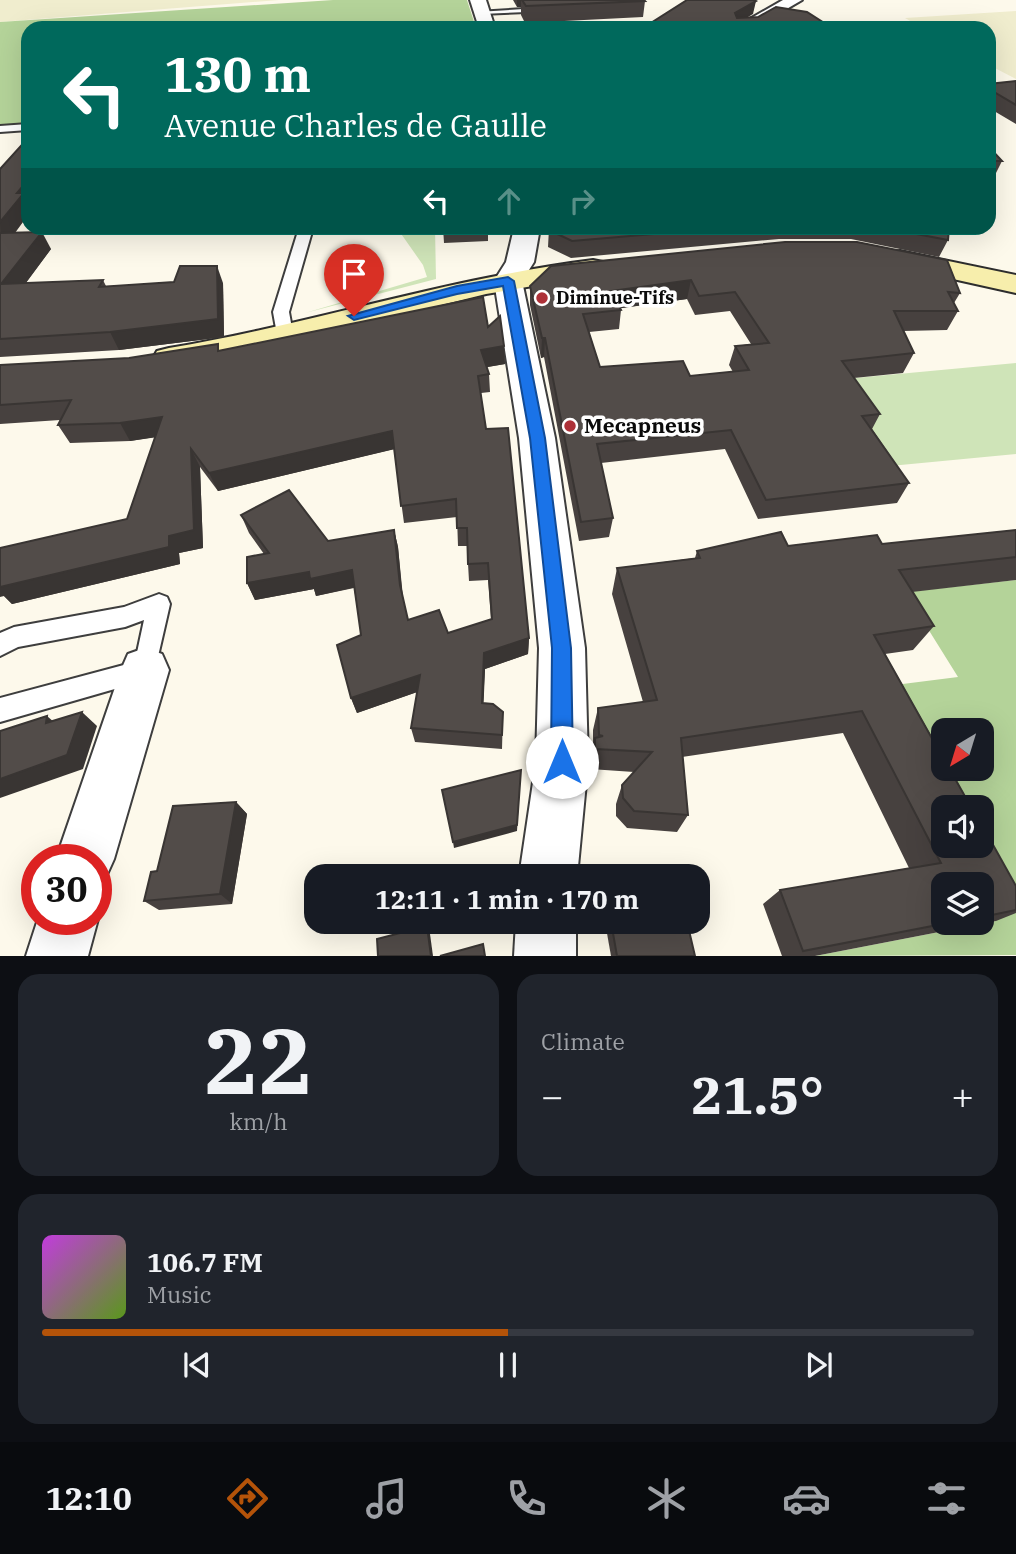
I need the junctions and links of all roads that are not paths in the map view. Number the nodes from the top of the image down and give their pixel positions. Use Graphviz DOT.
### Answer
graph roads {
  1 [pos="572,0"];
  2 [pos="794,0"];
  3 [pos="480,6"];
  4 [pos="755,21"];
  5 [pos="21,128"];
  6 [pos="0,129"];
  7 [pos="304,235"];
  8 [pos="526,235"];
  9 [pos="872,253"];
  10 [pos="621,266"];
  11 [pos="508,281"];
  12 [pos="1016,284"];
  13 [pos="285,334"];
  14 [pos="138,363"];
  15 [pos="0,645"];
  16 [pos="145,670"];
  17 [pos="0,710"];
  18 [pos="90,844"];
  19 [pos="550,864"];
  20 [pos="546,934"];
  21 [pos="63,935"];
  22 [pos="57,956"];
  23 [pos="545,956"];
  1 -- 3 [label="lane"];
  2 -- 4 [label="street"];
  5 -- 6 [label="lane"];
  7 -- 13 [label="lane"];
  8 -- 11 [label="street"];
  9 -- 12 [label="street"];
  10 -- 11 [label="street"];
  11 -- 13 [label="street"];
  11 -- 19 [label="street"];
  13 -- 14 [label="street"];
  15 -- 16 [label="lane"];
  16 -- 17 [label="lane"];
  16 -- 18 [label="street"];
  20 -- 23 [label="street"];
  21 -- 22 [label="street"];
}
